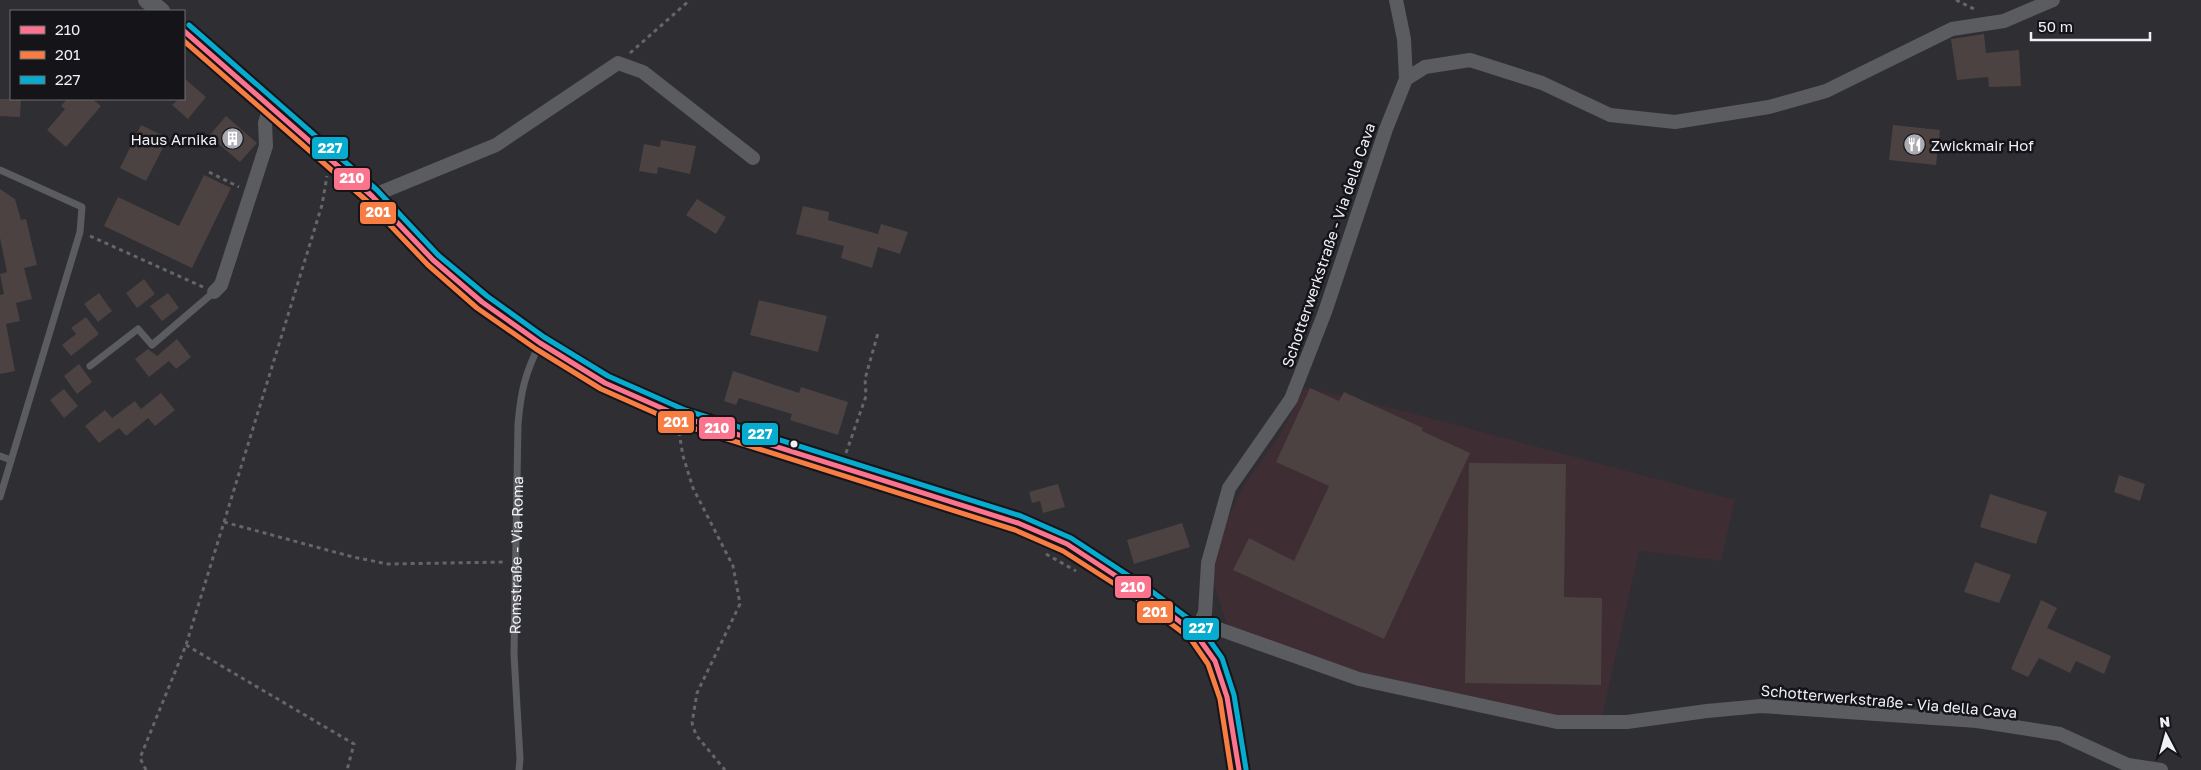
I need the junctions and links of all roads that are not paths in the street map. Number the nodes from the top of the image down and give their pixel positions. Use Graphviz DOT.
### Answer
graph roads {
  1 [pos="148,0"];
  2 [pos="1396,0"];
  3 [pos="2053,0"];
  4 [pos="160,10"];
  5 [pos="185,32"];
  6 [pos="1406,79"];
  7 [pos="270,105"];
  8 [pos="753,158"];
  9 [pos="0,170"];
  10 [pos="372,196"];
  11 [pos="214,292"];
  12 [pos="540,343"];
  13 [pos="90,366"];
  14 [pos="0,456"];
  15 [pos="11,460"];
  16 [pos="0,497"];
  17 [pos="1195,633"];
  18 [pos="519,770"];
  19 [pos="1239,770"];
  20 [pos="2161,770"];
  1 -- 4 [label="street"];
  2 -- 6 [label="street"];
  3 -- 6 [label="street"];
  5 -- 7 [label="street"];
  6 -- 17 [label="street, Schotterwerkstraße - Via della Cava"];
  7 -- 10 [label="street"];
  7 -- 11 [label="street"];
  8 -- 10 [label="street"];
  9 -- 15 [label="lane"];
  10 -- 12 [label="street"];
  11 -- 13 [label="lane"];
  12 -- 17 [label="street"];
  12 -- 18 [label="lane, Romstraße - Via Roma"];
  14 -- 15 [label="lane"];
  15 -- 16 [label="lane"];
  17 -- 19 [label="street"];
  17 -- 20 [label="street, Schotterwerkstraße - Via della Cava"];
}
